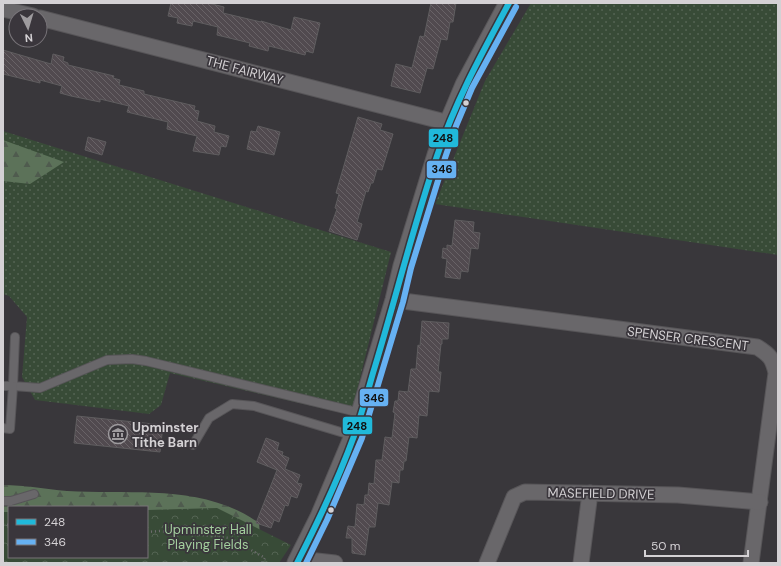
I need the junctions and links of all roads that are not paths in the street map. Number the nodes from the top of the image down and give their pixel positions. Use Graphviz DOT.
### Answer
graph roads {
  1 [pos="509,3"];
  2 [pos="48,20"];
  3 [pos="449,123"];
  4 [pos="395,300"];
  5 [pos="15,337"];
  6 [pos="3,386"];
  7 [pos="13,386"];
  8 [pos="361,413"];
  9 [pos="3,428"];
  10 [pos="354,436"];
  11 [pos="193,445"];
  12 [pos="590,493"];
  13 [pos="34,494"];
  14 [pos="3,501"];
  15 [pos="760,502"];
  16 [pos="298,561"];
  17 [pos="335,563"];
  18 [pos="486,563"];
  19 [pos="581,563"];
  20 [pos="751,563"];
  1 -- 3 [label="street"];
  2 -- 3 [label="street, THE FAIRWAY"];
  3 -- 4 [label="street"];
  4 -- 8 [label="street"];
  4 -- 15 [label="street, SPENSER CRESCENT"];
  5 -- 7 [label="lane"];
  6 -- 7 [label="lane"];
  7 -- 8 [label="lane"];
  7 -- 9 [label="lane"];
  8 -- 10 [label="street"];
  10 -- 11 [label="lane"];
  10 -- 16 [label="street"];
  12 -- 15 [label="street, MASEFIELD DRIVE"];
  12 -- 18 [label="street, MASEFIELD DRIVE"];
  12 -- 19 [label="street"];
  13 -- 14 [label="lane"];
  15 -- 20 [label="street, SPENSER CRESCENT"];
  16 -- 17 [label="street"];
}
